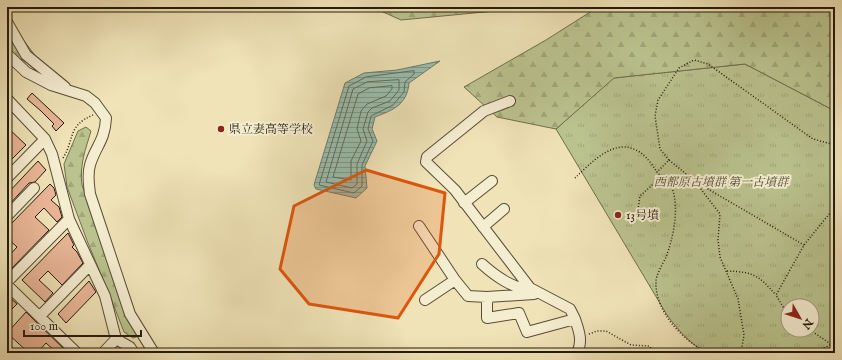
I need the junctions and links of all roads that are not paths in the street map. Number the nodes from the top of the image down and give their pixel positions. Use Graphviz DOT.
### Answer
graph roads {
  1 [pos="7,22"];
  2 [pos="7,54"];
  3 [pos="68,89"];
  4 [pos="7,99"];
  5 [pos="510,101"];
  6 [pos="44,139"];
  7 [pos="7,178"];
  8 [pos="492,181"];
  9 [pos="34,188"];
  10 [pos="464,203"];
  11 [pos="504,209"];
  12 [pos="7,216"];
  13 [pos="69,219"];
  14 [pos="419,226"];
  15 [pos="483,227"];
  16 [pos="482,264"];
  17 [pos="90,265"];
  18 [pos="455,280"];
  19 [pos="7,283"];
  20 [pos="534,291"];
  21 [pos="487,297"];
  22 [pos="426,300"];
  23 [pos="40,316"];
  24 [pos="575,319"];
  25 [pos="116,339"];
  26 [pos="7,350"];
  27 [pos="10,353"];
  28 [pos="77,353"];
  29 [pos="103,353"];
  30 [pos="134,353"];
  31 [pos="154,353"];
  32 [pos="577,353"];
  1 -- 3 [label="street"];
  2 -- 3 [label="street"];
  3 -- 31 [label="street"];
  4 -- 6 [label="street"];
  5 -- 10 [label="street"];
  6 -- 7 [label="street"];
  6 -- 13 [label="street"];
  8 -- 10 [label="street"];
  9 -- 12 [label="street"];
  10 -- 15 [label="street"];
  11 -- 15 [label="street"];
  13 -- 17 [label="street"];
  13 -- 19 [label="street"];
  14 -- 18 [label="street"];
  15 -- 20 [label="street"];
  16 -- 20 [label="street"];
  17 -- 23 [label="street"];
  17 -- 25 [label="street"];
  18 -- 21 [label="street"];
  18 -- 22 [label="street"];
  19 -- 23 [label="street"];
  20 -- 21 [label="street"];
  20 -- 24 [label="street"];
  21 -- 24 [label="street"];
  23 -- 28 [label="street"];
  24 -- 32 [label="street"];
  25 -- 29 [label="street"];
  25 -- 30 [label="street"];
  26 -- 27 [label="street"];
}
